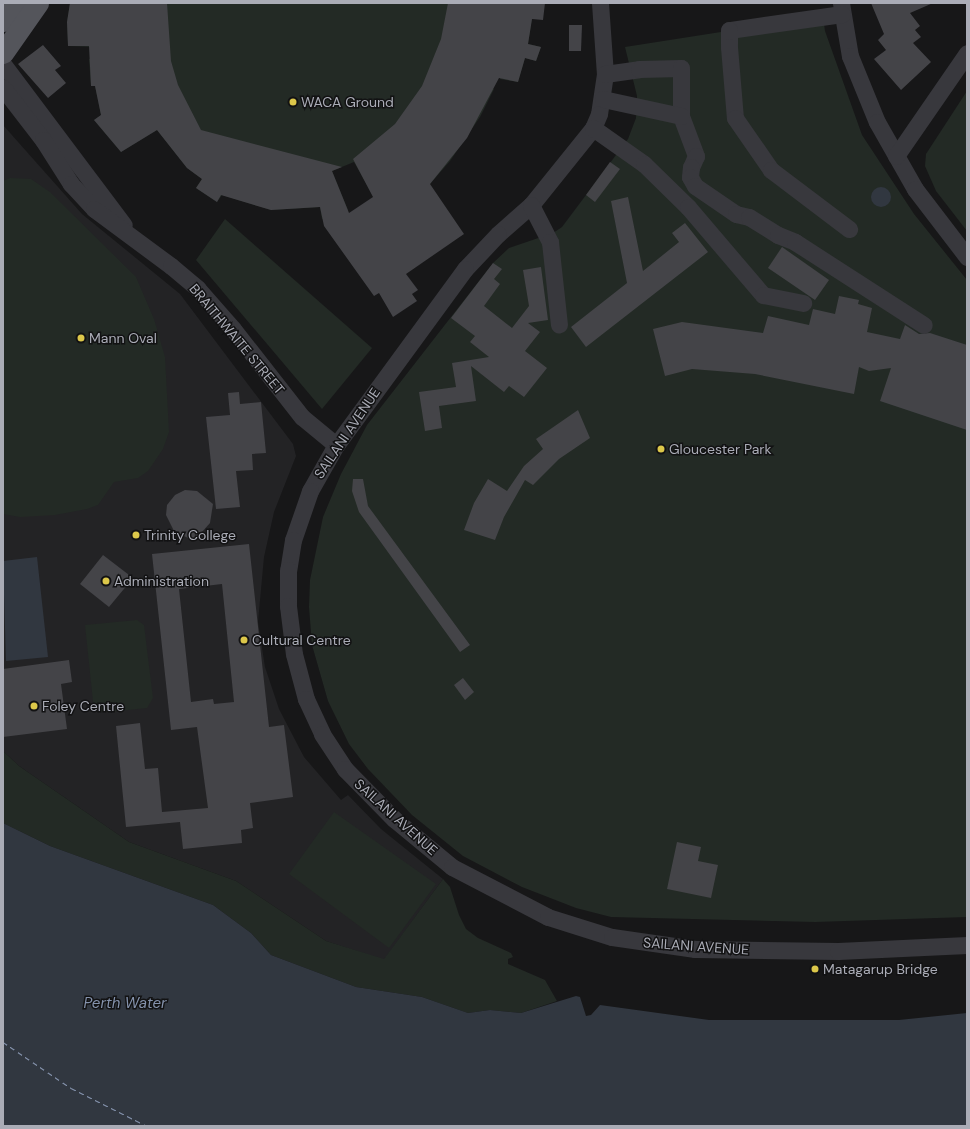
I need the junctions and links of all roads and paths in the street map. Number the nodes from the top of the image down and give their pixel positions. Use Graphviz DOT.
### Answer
graph roads {
  1 [pos="17,3"];
  2 [pos="38,3"];
  3 [pos="600,3"];
  4 [pos="841,8"];
  5 [pos="3,21"];
  6 [pos="3,53"];
  7 [pos="967,53"];
  8 [pos="3,64"];
  9 [pos="605,67"];
  10 [pos="3,88"];
  11 [pos="603,99"];
  12 [pos="681,116"];
  13 [pos="593,128"];
  14 [pos="896,156"];
  15 [pos="531,205"];
  16 [pos="849,229"];
  17 [pos="134,238"];
  18 [pos="967,257"];
  19 [pos="804,303"];
  20 [pos="559,325"];
  21 [pos="924,325"];
  22 [pos="336,444"];
  23 [pos="967,945"];
  1 -- 5 [label="main road"];
  2 -- 6 [label="main road"];
  3 -- 9 [label="street, SAILANI AVENUE"];
  4 -- 14 [label="street"];
  4 -- 16 [label="street"];
  7 -- 14 [label="street"];
  8 -- 17 [label="street, BRAITHWAITE STREET"];
  9 -- 11 [label="street, SAILANI AVENUE"];
  9 -- 12 [label="street"];
  10 -- 17 [label="street, BRAITHWAITE STREET"];
  11 -- 12 [label="street"];
  11 -- 13 [label="street, SAILANI AVENUE"];
  12 -- 21 [label="street"];
  13 -- 15 [label="street, SAILANI AVENUE"];
  13 -- 19 [label="street"];
  14 -- 18 [label="street"];
  15 -- 20 [label="street"];
  15 -- 22 [label="street, SAILANI AVENUE"];
  17 -- 22 [label="street, BRAITHWAITE STREET"];
  22 -- 23 [label="street, SAILANI AVENUE"];
}
